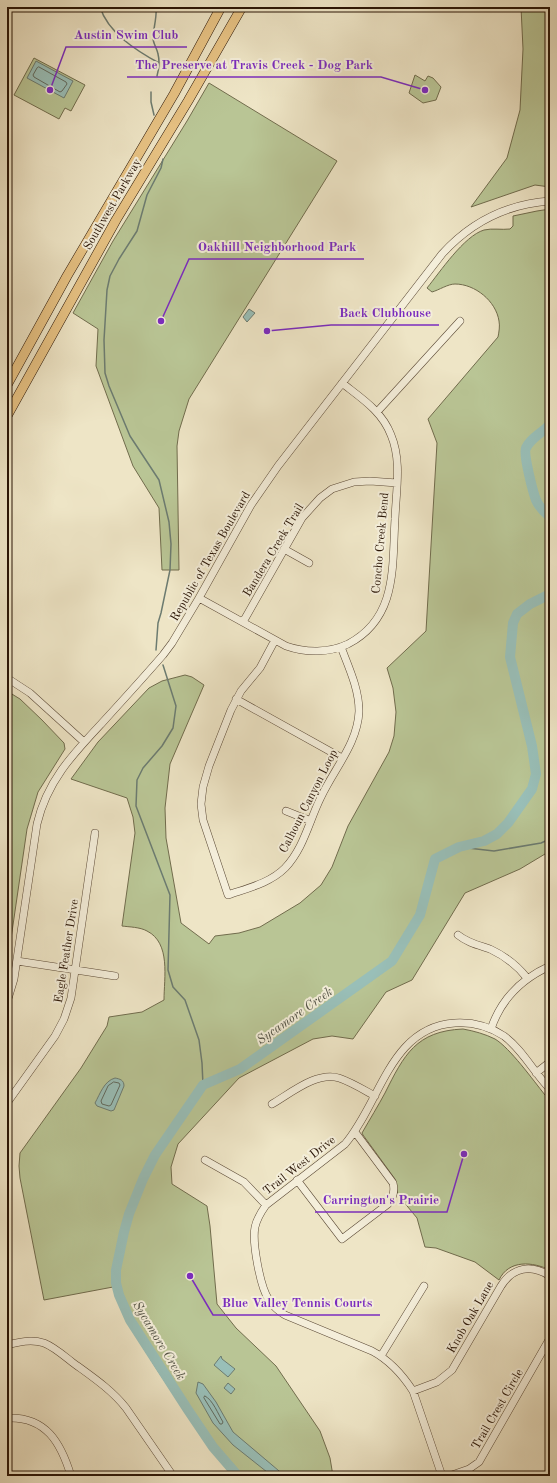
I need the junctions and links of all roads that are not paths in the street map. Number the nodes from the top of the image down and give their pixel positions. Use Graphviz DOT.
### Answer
graph roads {
  1 [pos="221,7"];
  2 [pos="242,7"];
  3 [pos="174,94"];
  4 [pos="188,101"];
  5 [pos="550,201"];
  6 [pos="460,321"];
  7 [pos="342,383"];
  8 [pos="7,385"];
  9 [pos="378,412"];
  10 [pos="7,416"];
  11 [pos="397,483"];
  12 [pos="284,549"];
  13 [pos="309,563"];
  14 [pos="199,598"];
  15 [pos="243,622"];
  16 [pos="275,640"];
  17 [pos="341,647"];
  18 [pos="7,678"];
  19 [pos="236,699"];
  20 [pos="84,742"];
  21 [pos="342,758"];
  22 [pos="286,811"];
  23 [pos="311,821"];
  24 [pos="95,833"];
  25 [pos="458,935"];
  26 [pos="17,961"];
  27 [pos="550,966"];
  28 [pos="75,970"];
  29 [pos="115,976"];
  30 [pos="527,978"];
  31 [pos="7,1002"];
  32 [pos="491,1029"];
  33 [pos="550,1062"];
  34 [pos="536,1072"];
  35 [pos="550,1089"];
  36 [pos="375,1096"];
  37 [pos="7,1103"];
  38 [pos="272,1104"];
  39 [pos="355,1132"];
  40 [pos="205,1160"];
  41 [pos="297,1180"];
  42 [pos="266,1205"];
  43 [pos="550,1276"];
  44 [pos="424,1286"];
  45 [pos="550,1338"];
  46 [pos="7,1345"];
  47 [pos="381,1356"];
  48 [pos="413,1391"];
  49 [pos="7,1418"];
  50 [pos="71,1476"];
  51 [pos="173,1476"];
  52 [pos="442,1476"];
  53 [pos="449,1476"];
  1 -- 3 [label="main road, Southwest Parkway"];
  2 -- 4 [label="main road, Southwest Parkway"];
  3 -- 4 [label="main road"];
  3 -- 8 [label="main road, Southwest Parkway"];
  4 -- 10 [label="main road, Southwest Parkway"];
  5 -- 7 [label="street, Republic of Texas Boulevard"];
  6 -- 9 [label="street"];
  7 -- 9 [label="street, Concho Creek Bend"];
  7 -- 14 [label="street, Republic of Texas Boulevard"];
  9 -- 11 [label="street, Concho Creek Bend"];
  11 -- 12 [label="street, Bandera Creek Trail"];
  11 -- 17 [label="street, Concho Creek Bend"];
  12 -- 13 [label="street"];
  12 -- 15 [label="street, Bandera Creek Trail"];
  14 -- 15 [label="street, Concho Creek Bend"];
  14 -- 20 [label="street, Republic of Texas Boulevard"];
  15 -- 16 [label="street, Concho Creek Bend"];
  16 -- 17 [label="street, Concho Creek Bend"];
  16 -- 19 [label="street, Calhoun Canyon Loop"];
  17 -- 21 [label="street, Calhoun Canyon Loop"];
  18 -- 20 [label="street"];
  19 -- 21 [label="street"];
  19 -- 23 [label="street, Calhoun Canyon Loop"];
  20 -- 26 [label="street, Republic of Texas Boulevard"];
  21 -- 23 [label="street, Calhoun Canyon Loop"];
  22 -- 23 [label="street"];
  24 -- 28 [label="street, Eagle Feather Drive"];
  25 -- 30 [label="street"];
  26 -- 28 [label="street"];
  26 -- 31 [label="street, Republic of Texas Boulevard"];
  27 -- 30 [label="street"];
  28 -- 29 [label="street"];
  28 -- 37 [label="street, Eagle Feather Drive"];
  30 -- 32 [label="street"];
  32 -- 34 [label="street, Trail West Drive"];
  32 -- 36 [label="street, Trail West Drive"];
  33 -- 34 [label="street"];
  34 -- 35 [label="street, Trail West Drive"];
  36 -- 38 [label="street"];
  36 -- 39 [label="street, Trail West Drive"];
  39 -- 41 [label="street, Trail West Drive"];
  39 -- 41 [label="street"];
  40 -- 42 [label="street"];
  41 -- 42 [label="street, Trail West Drive"];
  42 -- 47 [label="street, Trail West Drive"];
  43 -- 48 [label="street, Knob Oak Lane"];
  44 -- 47 [label="street"];
  45 -- 53 [label="street, Trail Crest Circle"];
  46 -- 51 [label="street"];
  47 -- 48 [label="street, Trail West Drive"];
  48 -- 52 [label="street, Trail West Drive"];
  49 -- 50 [label="street"];
}
